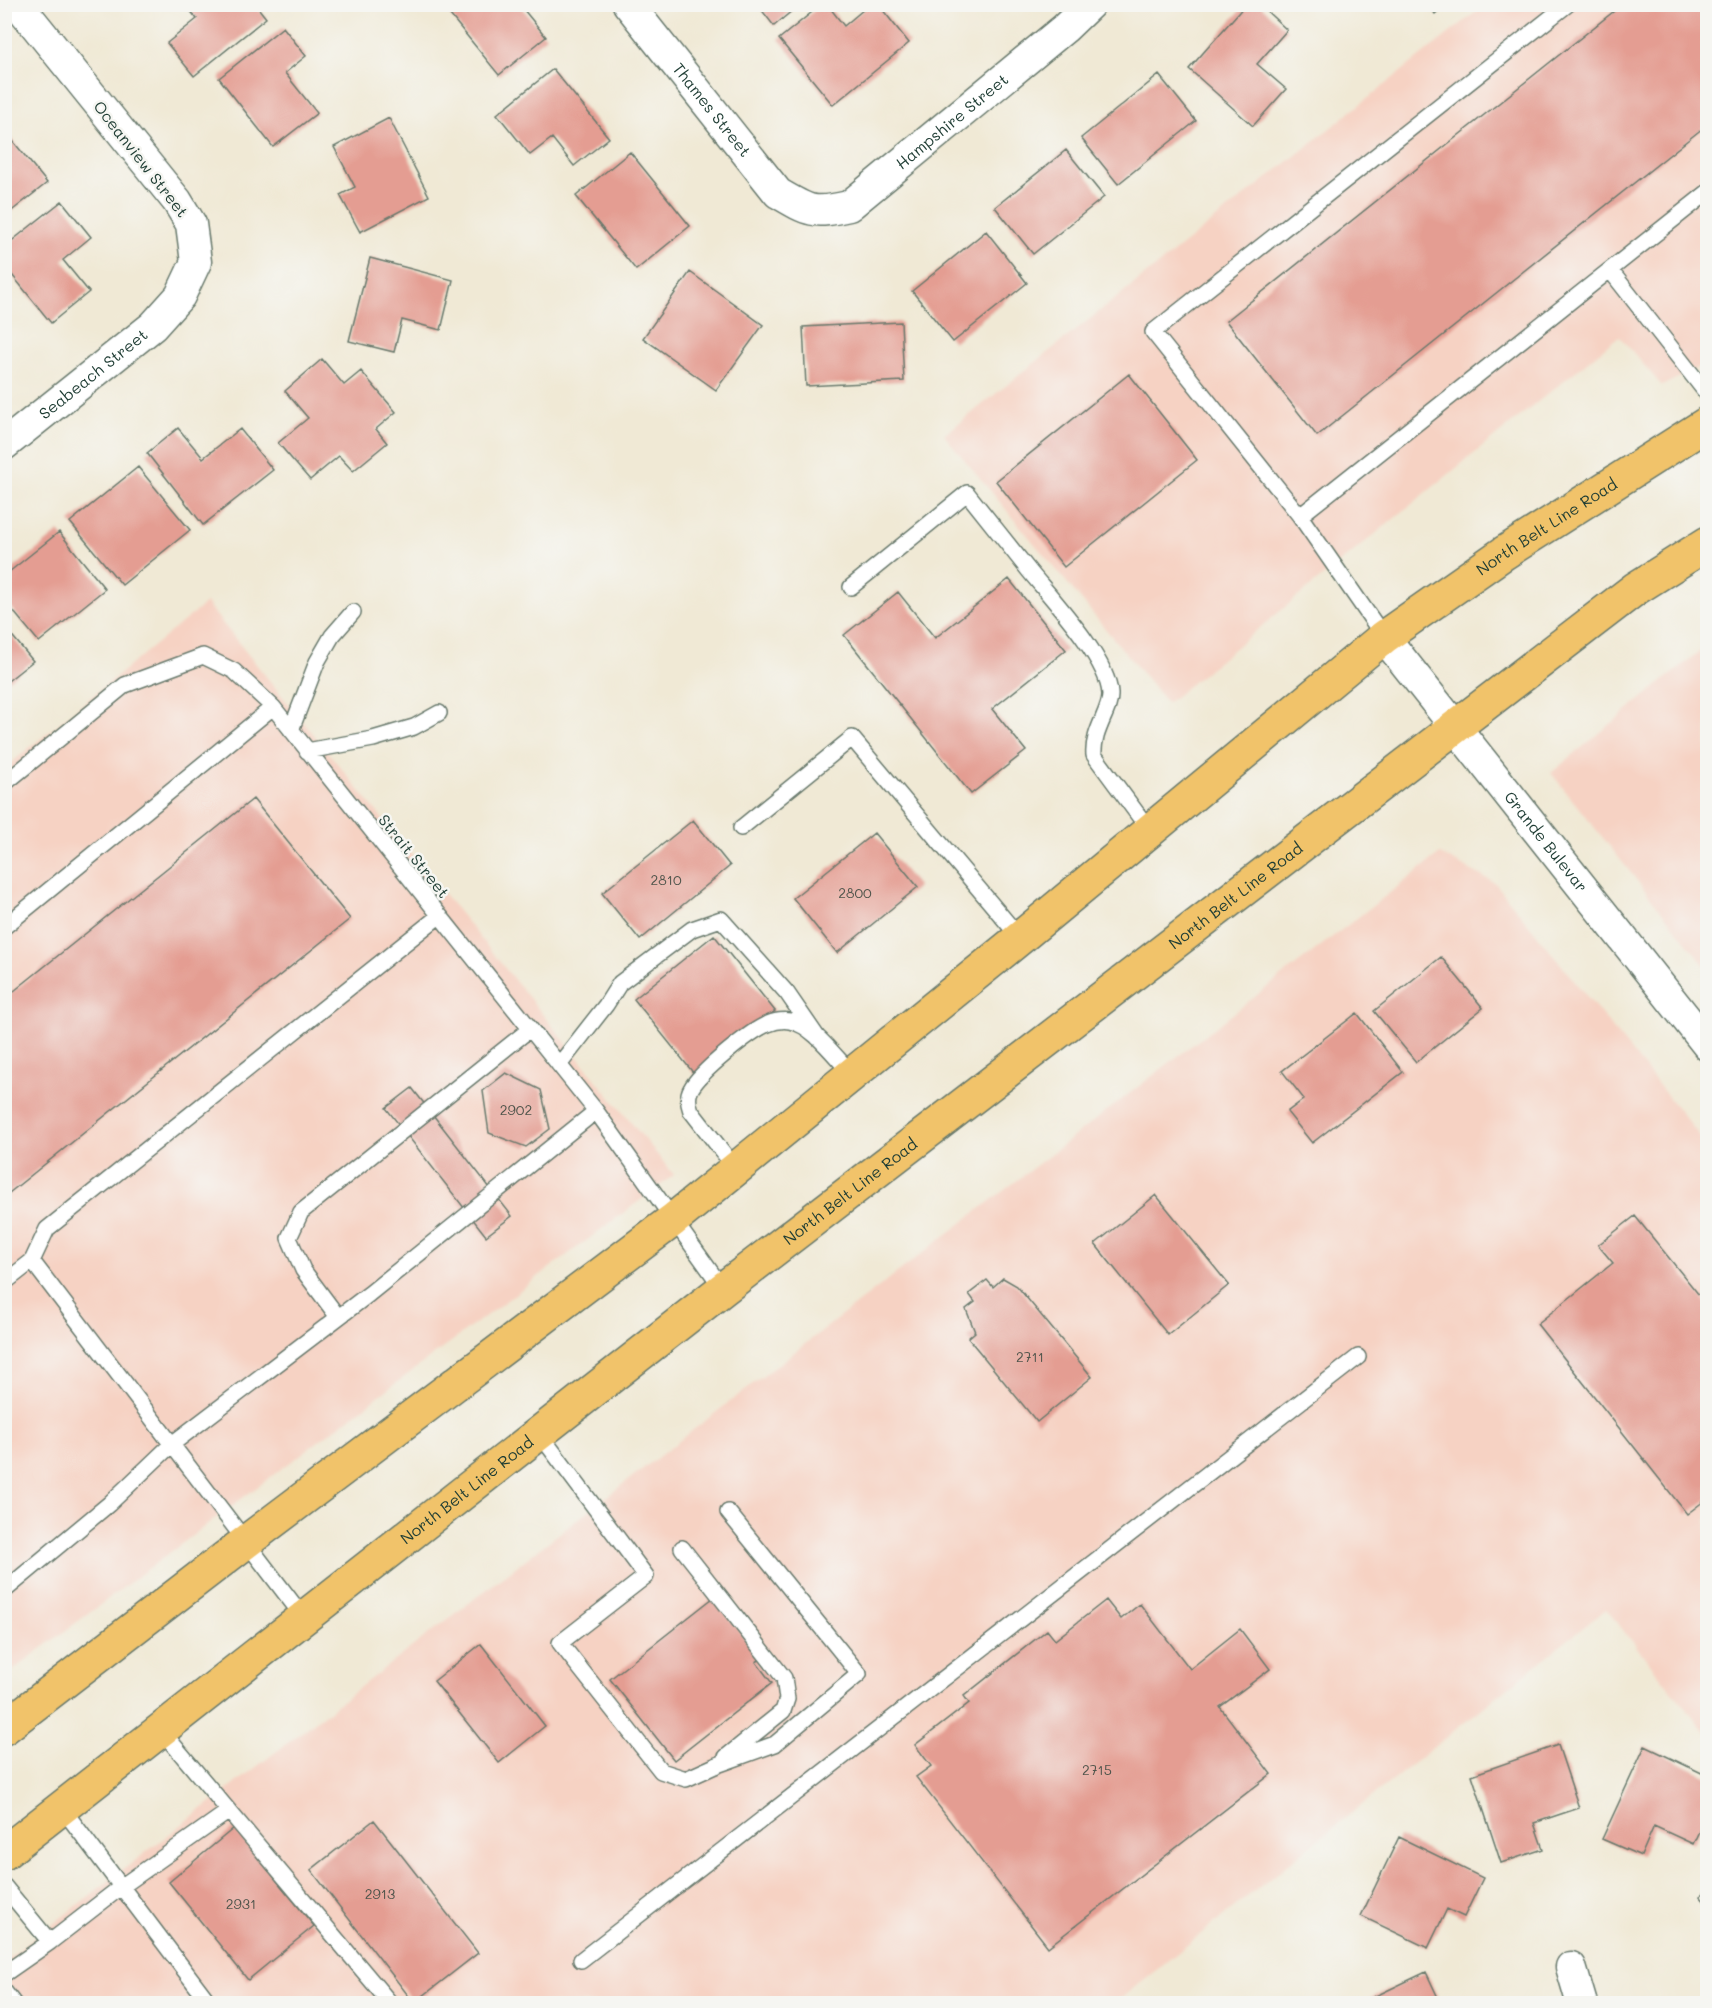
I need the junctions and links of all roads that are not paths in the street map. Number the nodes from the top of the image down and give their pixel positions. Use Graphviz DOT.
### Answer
graph roads {
  1 [pos="18,4"];
  2 [pos="628,4"];
  3 [pos="1090,4"];
  4 [pos="1568,4"];
  5 [pos="1707,192"];
  6 [pos="802,207"];
  7 [pos="1610,270"];
  8 [pos="153,326"];
  9 [pos="1707,395"];
  10 [pos="1707,423"];
  11 [pos="4,445"];
  12 [pos="1300,516"];
  13 [pos="1707,543"];
  14 [pos="851,587"];
  15 [pos="353,612"];
  16 [pos="1384,637"];
  17 [pos="273,707"];
  18 [pos="439,713"];
  19 [pos="1455,726"];
  20 [pos="291,730"];
  21 [pos="307,751"];
  22 [pos="4,784"];
  23 [pos="741,828"];
  24 [pos="1150,831"];
  25 [pos="439,916"];
  26 [pos="4,927"];
  27 [pos="1020,938"];
  28 [pos="530,1029"];
  29 [pos="818,1038"];
  30 [pos="1707,1046"];
  31 [pos="559,1065"];
  32 [pos="852,1074"];
  33 [pos="596,1112"];
  34 [pos="736,1169"];
  35 [pos="673,1220"];
  36 [pos="32,1261"];
  37 [pos="4,1282"];
  38 [pos="723,1289"];
  39 [pos="338,1317"];
  40 [pos="1358,1357"];
  41 [pos="539,1433"];
  42 [pos="172,1444"];
  43 [pos="728,1512"];
  44 [pos="247,1541"];
  45 [pos="682,1548"];
  46 [pos="4,1591"];
  47 [pos="304,1618"];
  48 [pos="4,1728"];
  49 [pos="162,1730"];
  50 [pos="717,1765"];
  51 [pos="62,1808"];
  52 [pos="229,1811"];
  53 [pos="4,1853"];
  54 [pos="4,1886"];
  55 [pos="121,1887"];
  56 [pos="50,1942"];
  57 [pos="581,1960"];
  58 [pos="1570,1966"];
  59 [pos="4,1974"];
  60 [pos="4,1991"];
  61 [pos="14,2004"];
  62 [pos="210,2004"];
  63 [pos="391,2004"];
  64 [pos="1582,2004"];
  1 -- 8 [label="street, Oceanview Street"];
  2 -- 6 [label="street, Thames Street"];
  3 -- 6 [label="street, Hampshire Street"];
  4 -- 12 [label="lane"];
  5 -- 7 [label="lane"];
  7 -- 9 [label="lane"];
  7 -- 12 [label="lane"];
  8 -- 11 [label="street, Seabeach Street"];
  10 -- 16 [label="main road, North Belt Line Road"];
  12 -- 16 [label="lane"];
  13 -- 19 [label="main road, North Belt Line Road"];
  14 -- 24 [label="lane"];
  15 -- 20 [label="lane"];
  16 -- 19 [label="street, Grande Bulevar"];
  16 -- 24 [label="main road, North Belt Line Road"];
  17 -- 20 [label="lane, Strait Street"];
  17 -- 22 [label="lane, Strait Street"];
  17 -- 26 [label="lane"];
  18 -- 21 [label="lane"];
  19 -- 30 [label="street, Grande Bulevar"];
  19 -- 38 [label="main road, North Belt Line Road"];
  20 -- 21 [label="lane, Strait Street"];
  21 -- 25 [label="lane, Strait Street"];
  23 -- 27 [label="lane"];
  24 -- 27 [label="main road, North Belt Line Road"];
  25 -- 28 [label="lane, Strait Street"];
  25 -- 36 [label="lane"];
  27 -- 32 [label="main road, North Belt Line Road"];
  28 -- 31 [label="lane, Strait Street"];
  28 -- 39 [label="lane"];
  29 -- 31 [label="lane"];
  29 -- 32 [label="lane"];
  29 -- 34 [label="lane"];
  31 -- 33 [label="lane, Strait Street"];
  32 -- 34 [label="main road, North Belt Line Road"];
  33 -- 35 [label="lane, Strait Street"];
  33 -- 39 [label="lane"];
  34 -- 35 [label="main road, North Belt Line Road"];
  35 -- 38 [label="lane, Strait Street"];
  35 -- 44 [label="main road, North Belt Line Road"];
  36 -- 37 [label="lane"];
  36 -- 42 [label="lane"];
  38 -- 41 [label="main road, North Belt Line Road"];
  39 -- 42 [label="lane"];
  40 -- 57 [label="lane"];
  41 -- 47 [label="main road, North Belt Line Road"];
  41 -- 50 [label="lane"];
  42 -- 44 [label="lane"];
  42 -- 46 [label="lane"];
  43 -- 50 [label="lane"];
  44 -- 47 [label="lane"];
  44 -- 48 [label="main road, North Belt Line Road"];
  45 -- 50 [label="lane"];
  47 -- 49 [label="main road, North Belt Line Road"];
  49 -- 51 [label="main road, North Belt Line Road"];
  49 -- 52 [label="lane"];
  51 -- 53 [label="main road, North Belt Line Road"];
  51 -- 55 [label="lane"];
  52 -- 55 [label="lane"];
  52 -- 63 [label="lane"];
  54 -- 56 [label="lane"];
  55 -- 56 [label="lane"];
  55 -- 62 [label="lane"];
  56 -- 59 [label="lane"];
  58 -- 64 [label="street"];
  60 -- 61 [label="lane"];
}
